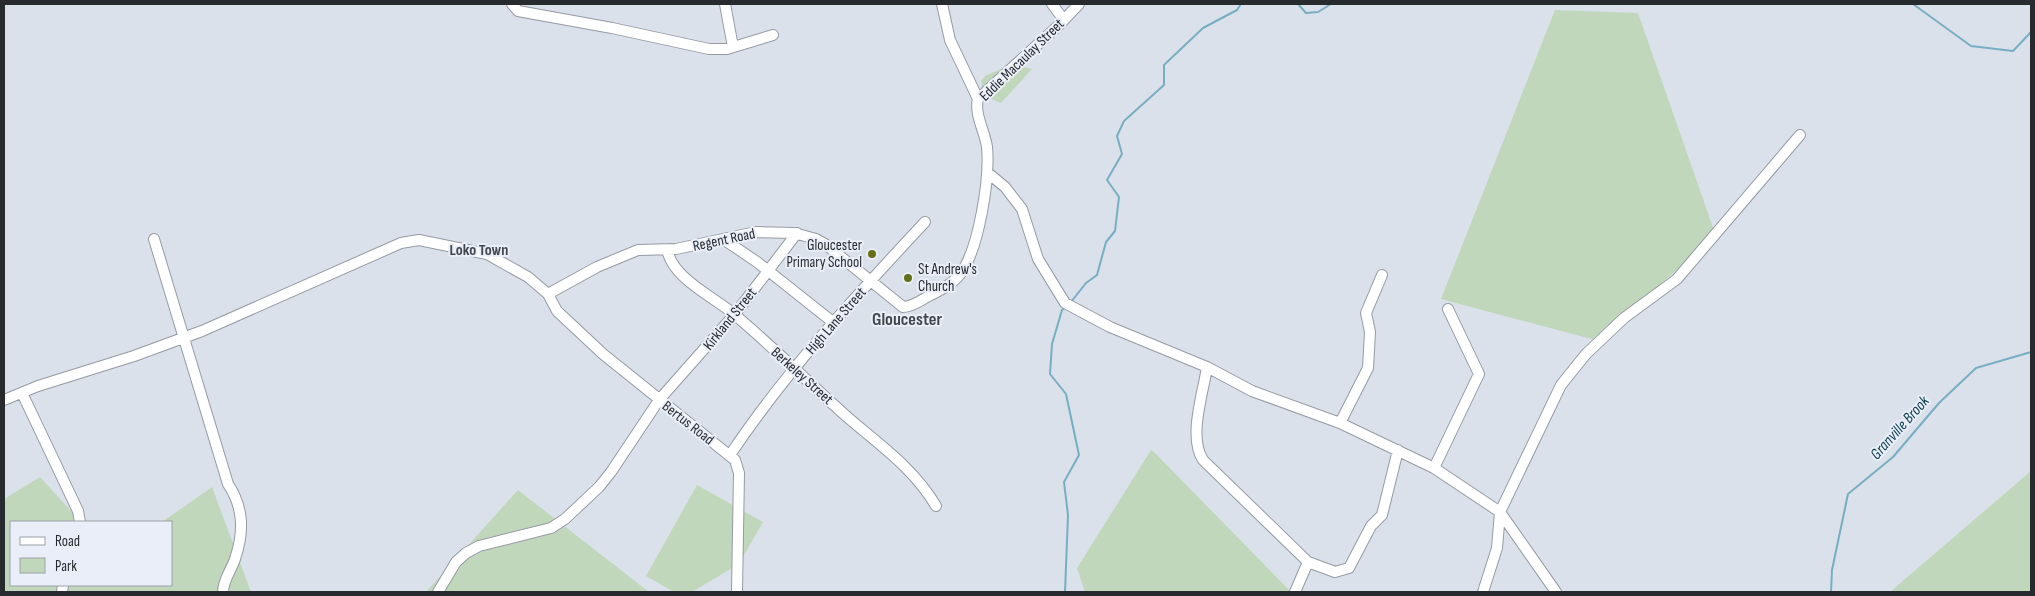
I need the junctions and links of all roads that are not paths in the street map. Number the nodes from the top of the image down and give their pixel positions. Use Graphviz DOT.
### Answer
graph roads {
  1 [pos="512,4"];
  2 [pos="725,4"];
  3 [pos="942,4"];
  4 [pos="1052,4"];
  5 [pos="1079,4"];
  6 [pos="1064,20"];
  7 [pos="773,35"];
  8 [pos="733,47"];
  9 [pos="978,99"];
  10 [pos="1800,135"];
  11 [pos="988,173"];
  12 [pos="925,222"];
  13 [pos="797,233"];
  14 [pos="154,239"];
  15 [pos="723,239"];
  16 [pos="667,250"];
  17 [pos="769,271"];
  18 [pos="1382,275"];
  19 [pos="869,282"];
  20 [pos="548,294"];
  21 [pos="1448,309"];
  22 [pos="734,314"];
  23 [pos="834,323"];
  24 [pos="183,337"];
  25 [pos="1208,367"];
  26 [pos="794,368"];
  27 [pos="22,393"];
  28 [pos="4,400"];
  29 [pos="659,400"];
  30 [pos="1340,423"];
  31 [pos="1398,450"];
  32 [pos="730,456"];
  33 [pos="1434,468"];
  34 [pos="936,506"];
  35 [pos="1500,512"];
  36 [pos="80,521"];
  37 [pos="1308,562"];
  38 [pos="223,592"];
  39 [pos="438,592"];
  40 [pos="737,592"];
  41 [pos="1295,592"];
  42 [pos="1483,592"];
  43 [pos="1556,592"];
  1 -- 8 [label="street"];
  2 -- 8 [label="street"];
  3 -- 9 [label="street"];
  4 -- 6 [label="street"];
  5 -- 6 [label="street, Eddie Macaulay Street"];
  6 -- 9 [label="street, Eddie Macaulay Street"];
  7 -- 8 [label="street"];
  9 -- 11 [label="street, Eddie Macaulay Street"];
  10 -- 35 [label="street"];
  11 -- 19 [label="street, Eddie Macaulay Street"];
  11 -- 25 [label="street"];
  12 -- 19 [label="street, High Lane Street"];
  13 -- 15 [label="street, Regent Road"];
  13 -- 17 [label="street, Kirkland Street"];
  13 -- 19 [label="street, Regent Road"];
  14 -- 24 [label="street"];
  15 -- 16 [label="street, Regent Road"];
  15 -- 17 [label="street"];
  16 -- 20 [label="street, Regent Road"];
  16 -- 22 [label="street, Berkeley Street"];
  17 -- 22 [label="street, Kirkland Street"];
  17 -- 23 [label="street"];
  18 -- 30 [label="street"];
  19 -- 23 [label="street, High Lane Street"];
  20 -- 24 [label="street, Bertus Road"];
  20 -- 29 [label="street, Bertus Road"];
  21 -- 33 [label="street"];
  22 -- 26 [label="street, Berkeley Street"];
  22 -- 29 [label="street, Kirkland Street"];
  23 -- 26 [label="street, High Lane Street"];
  24 -- 27 [label="street, Bertus Road"];
  24 -- 38 [label="street"];
  25 -- 30 [label="street"];
  25 -- 37 [label="street"];
  26 -- 32 [label="street, High Lane Street"];
  26 -- 34 [label="street, Berkeley Street"];
  27 -- 28 [label="street, Bertus Road"];
  27 -- 36 [label="street"];
  29 -- 32 [label="street, Bertus Road"];
  29 -- 39 [label="street, Kirkland Street"];
  30 -- 31 [label="street"];
  31 -- 33 [label="street"];
  31 -- 37 [label="street"];
  32 -- 40 [label="street, Bertus Road"];
  33 -- 35 [label="street"];
  35 -- 42 [label="street"];
  35 -- 43 [label="street"];
  37 -- 41 [label="street"];
}
